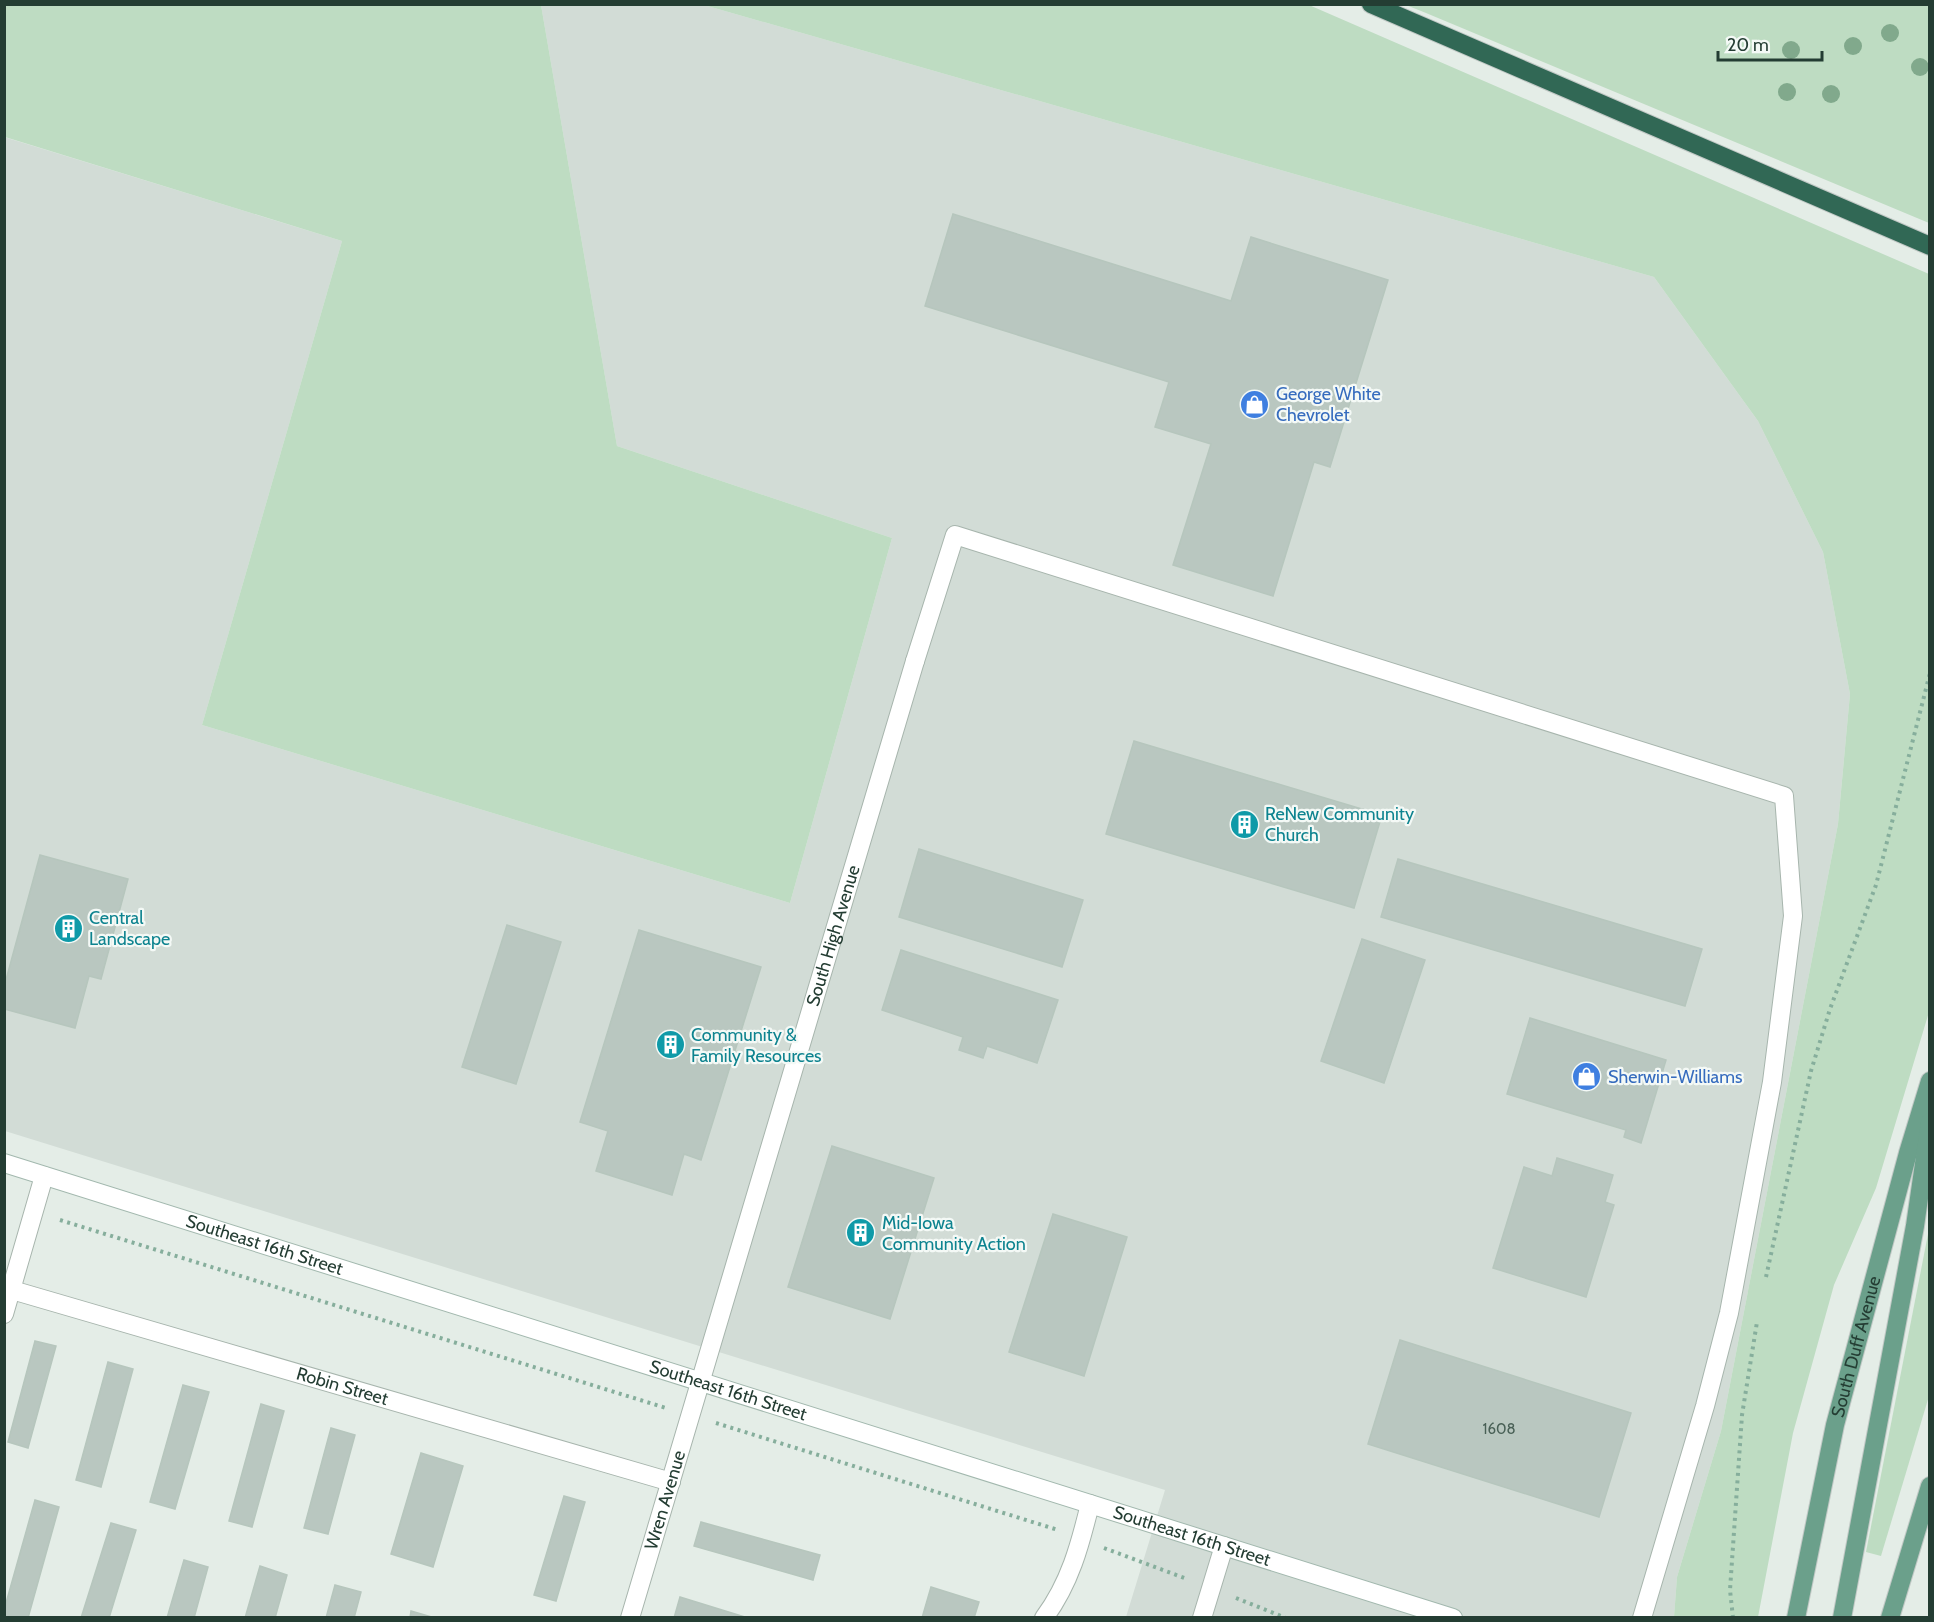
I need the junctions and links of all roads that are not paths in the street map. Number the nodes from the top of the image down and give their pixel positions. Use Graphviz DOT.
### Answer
graph roads {
  1 [pos="1371,4"];
  2 [pos="1929,246"];
  3 [pos="1929,1082"];
  4 [pos="1929,1122"];
  5 [pos="4,1163"];
  6 [pos="44,1176"];
  7 [pos="12,1290"];
  8 [pos="4,1314"];
  9 [pos="701,1383"];
  10 [pos="671,1482"];
  11 [pos="1929,1486"];
  12 [pos="1090,1504"];
  13 [pos="1224,1546"];
  14 [pos="630,1617"];
  15 [pos="1044,1617"];
  16 [pos="1202,1617"];
  17 [pos="1452,1617"];
  18 [pos="1642,1617"];
  19 [pos="1796,1617"];
  20 [pos="1842,1617"];
  21 [pos="1890,1617"];
  1 -- 2 [label="highway"];
  3 -- 19 [label="main road, South Duff Avenue"];
  4 -- 20 [label="main road"];
  5 -- 6 [label="street, Southeast 16th Street"];
  6 -- 7 [label="street"];
  6 -- 9 [label="street, Southeast 16th Street"];
  7 -- 8 [label="street"];
  7 -- 10 [label="street, Robin Street"];
  9 -- 10 [label="street, Wren Avenue"];
  9 -- 12 [label="street, Southeast 16th Street"];
  9 -- 18 [label="street, South High Avenue"];
  10 -- 14 [label="street, Wren Avenue"];
  11 -- 21 [label="main road"];
  12 -- 13 [label="street, Southeast 16th Street"];
  12 -- 15 [label="street"];
  13 -- 16 [label="street"];
  13 -- 17 [label="street, Southeast 16th Street"];
}
